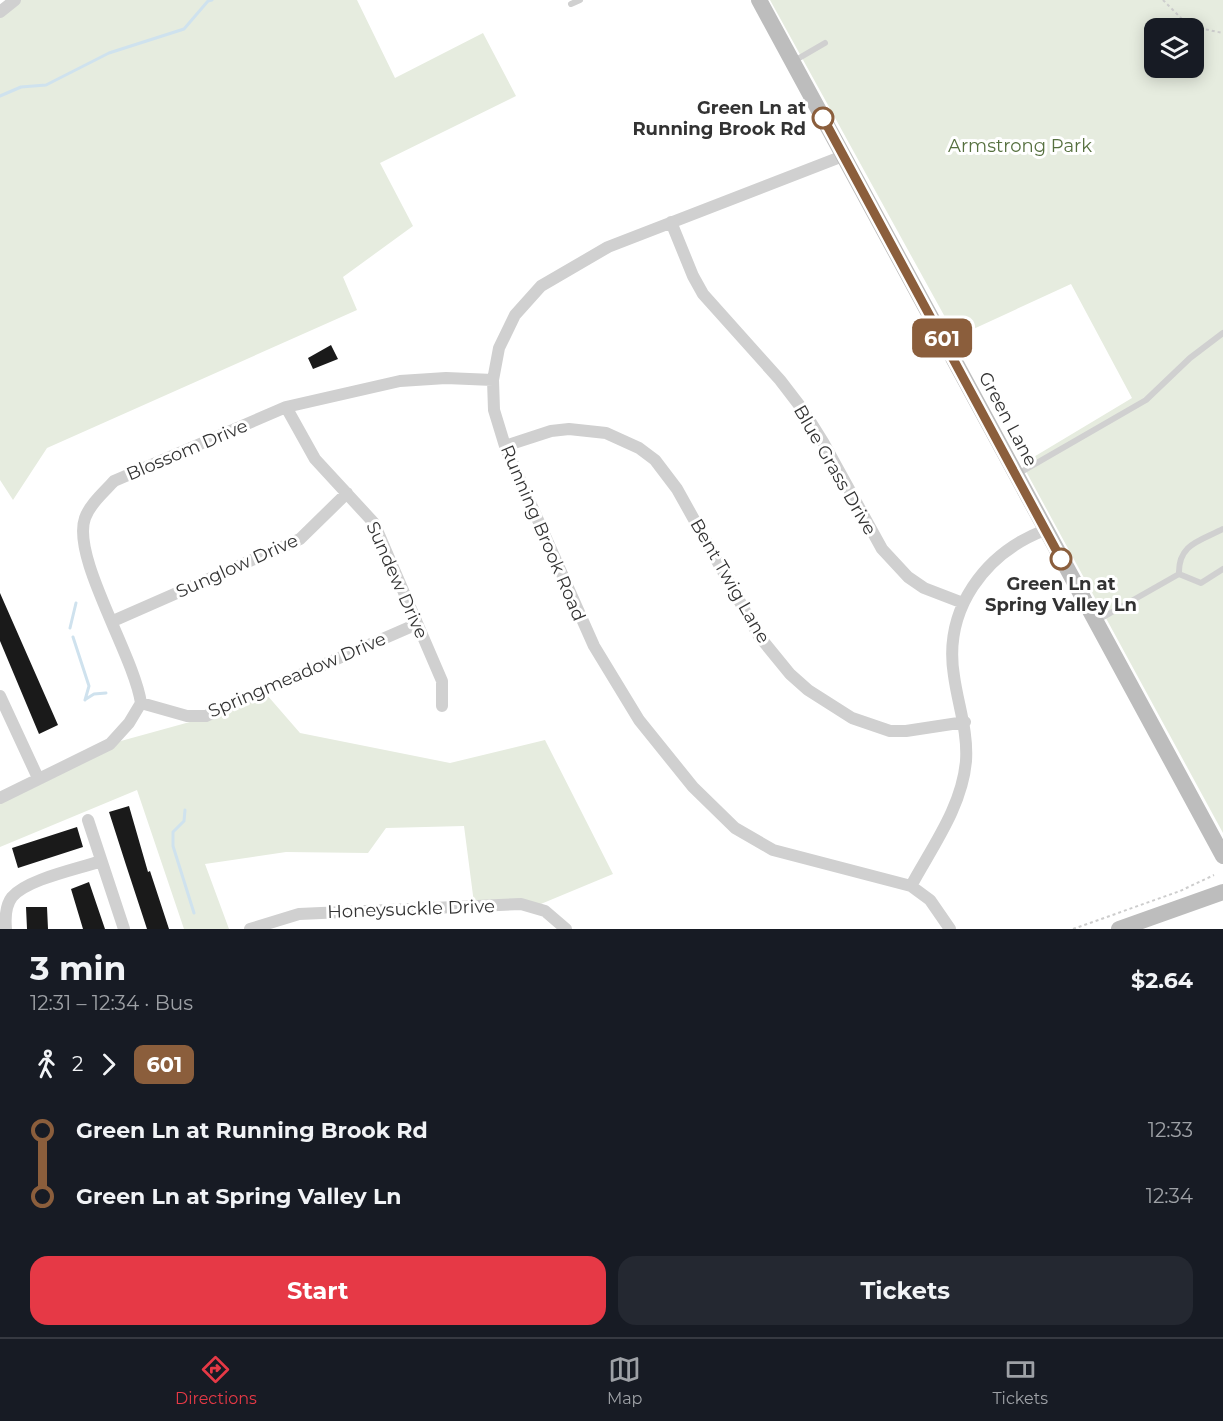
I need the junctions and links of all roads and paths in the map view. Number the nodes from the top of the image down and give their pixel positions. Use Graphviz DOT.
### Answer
graph roads {
  1 [pos="15,0"];
  2 [pos="580,0"];
  3 [pos="759,0"];
  4 [pos="1163,0"];
  5 [pos="571,4"];
  6 [pos="0,12"];
  7 [pos="1223,33"];
  8 [pos="825,43"];
  9 [pos="792,62"];
  10 [pos="843,156"];
  11 [pos="671,222"];
  12 [pos="1223,333"];
  13 [pos="493,380"];
  14 [pos="286,407"];
  15 [pos="505,446"];
  16 [pos="1016,475"];
  17 [pos="347,493"];
  18 [pos="1223,529"];
  19 [pos="1045,530"];
  20 [pos="1223,569"];
  21 [pos="1179,574"];
  22 [pos="963,603"];
  23 [pos="113,621"];
  24 [pos="1095,622"];
  25 [pos="417,624"];
  26 [pos="0,696"];
  27 [pos="141,703"];
  28 [pos="442,706"];
  29 [pos="3,712"];
  30 [pos="964,722"];
  31 [pos="38,778"];
  32 [pos="0,798"];
  33 [pos="88,820"];
  34 [pos="1223,856"];
  35 [pos="101,861"];
  36 [pos="1214,875"];
  37 [pos="911,886"];
  38 [pos="1223,892"];
  39 [pos="6,929"];
  40 [pos="124,929"];
  41 [pos="250,929"];
  42 [pos="566,929"];
  43 [pos="950,929"];
  44 [pos="1073,929"];
  45 [pos="1119,929"];
  1 -- 6 [label="street"];
  2 -- 5 [label="lane"];
  3 -- 9 [label="street, Green Lane"];
  4 -- 7 [label="path"];
  8 -- 9 [label="lane"];
  9 -- 10 [label="street, Green Lane"];
  10 -- 11 [label="street, Running Brook Road"];
  10 -- 16 [label="street, Green Lane"];
  11 -- 13 [label="street, Running Brook Road"];
  11 -- 22 [label="street, Blue Grass Drive"];
  12 -- 16 [label="lane"];
  13 -- 14 [label="street, Blossom Drive"];
  13 -- 15 [label="street, Running Brook Road"];
  14 -- 17 [label="street, Sundew Drive"];
  14 -- 23 [label="street, Blossom Drive"];
  15 -- 30 [label="street, Bent Twig Lane"];
  15 -- 37 [label="street, Running Brook Road"];
  16 -- 19 [label="street, Green Lane"];
  17 -- 23 [label="street, Sunglow Drive"];
  17 -- 25 [label="street, Sundew Drive"];
  18 -- 21 [label="lane"];
  19 -- 22 [label="street"];
  19 -- 24 [label="street, Green Lane"];
  20 -- 21 [label="lane"];
  21 -- 24 [label="lane"];
  22 -- 30 [label="street"];
  23 -- 27 [label="street, Blossom Drive"];
  24 -- 34 [label="street, Green Lane"];
  25 -- 27 [label="street, Springmeadow Drive"];
  25 -- 28 [label="street, Sundew Drive"];
  26 -- 29 [label="street"];
  27 -- 31 [label="street"];
  29 -- 31 [label="street"];
  30 -- 37 [label="street"];
  31 -- 32 [label="street"];
  33 -- 35 [label="street"];
  35 -- 39 [label="street"];
  35 -- 40 [label="street"];
  36 -- 44 [label="path"];
  37 -- 43 [label="street, Running Brook Road"];
  38 -- 45 [label="street"];
  41 -- 42 [label="street, Honeysuckle Drive"];
}
